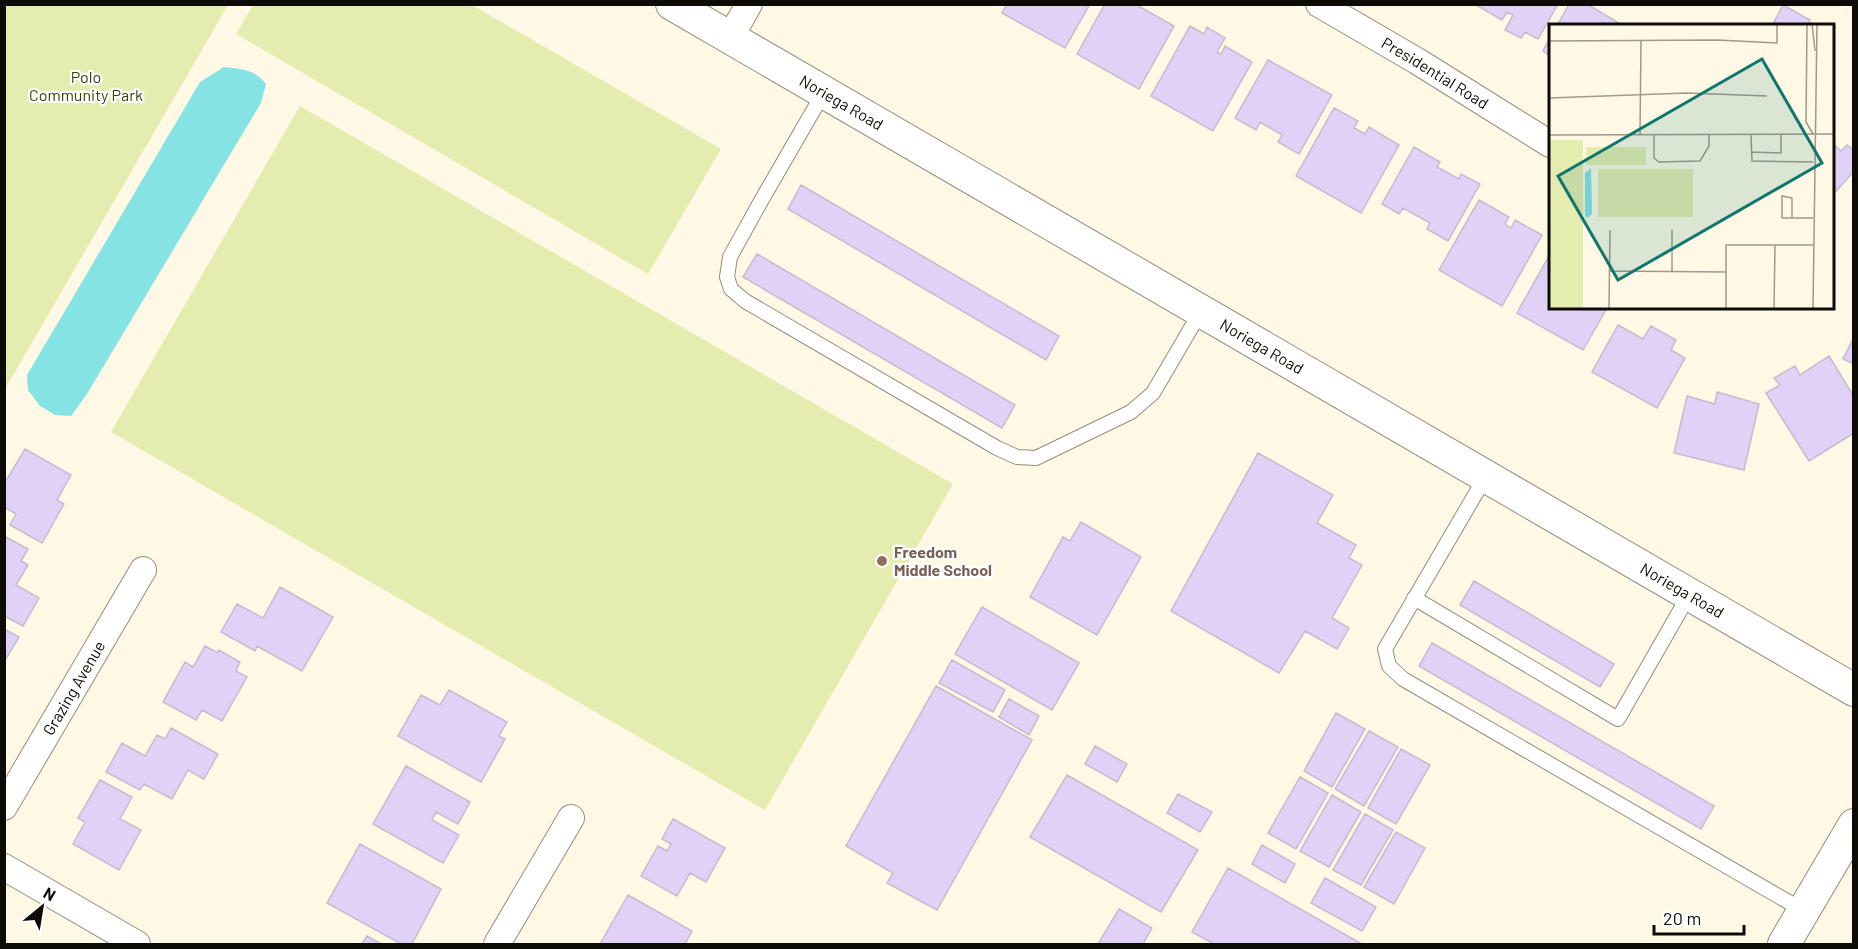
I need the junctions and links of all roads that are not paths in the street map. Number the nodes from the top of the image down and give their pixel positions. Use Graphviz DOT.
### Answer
graph roads {
  1 [pos="672,4"];
  2 [pos="749,4"];
  3 [pos="1319,4"];
  4 [pos="730,38"];
  5 [pos="824,92"];
  6 [pos="1549,143"];
  7 [pos="1201,311"];
  8 [pos="1486,476"];
  9 [pos="143,570"];
  10 [pos="1689,595"];
  11 [pos="1414,598"];
  12 [pos="1854,690"];
  13 [pos="4,807"];
  14 [pos="571,818"];
  15 [pos="1854,825"];
  16 [pos="4,867"];
  17 [pos="1803,911"];
  18 [pos="137,945"];
  19 [pos="497,945"];
  20 [pos="1784,945"];
  1 -- 4 [label="street, Noriega Road"];
  2 -- 4 [label="street"];
  3 -- 6 [label="street, Presidential Road"];
  4 -- 5 [label="street, Noriega Road"];
  5 -- 7 [label="street, Noriega Road"];
  5 -- 7 [label="lane"];
  7 -- 8 [label="street, Noriega Road"];
  8 -- 10 [label="street, Noriega Road"];
  8 -- 11 [label="lane"];
  9 -- 13 [label="street, Grazing Avenue"];
  10 -- 11 [label="lane"];
  10 -- 12 [label="street, Noriega Road"];
  11 -- 17 [label="lane"];
  14 -- 19 [label="street"];
  15 -- 17 [label="street"];
  16 -- 18 [label="street"];
  17 -- 20 [label="street"];
}
